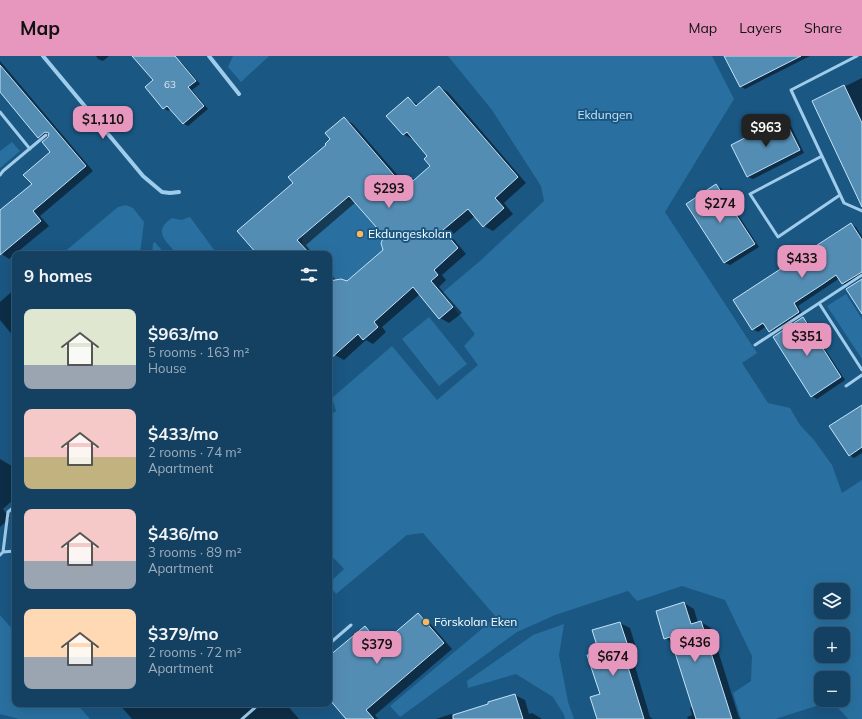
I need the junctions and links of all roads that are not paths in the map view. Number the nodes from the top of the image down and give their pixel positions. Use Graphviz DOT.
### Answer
graph roads {
  1 [pos="43,56"];
  2 [pos="209,56"];
  3 [pos="857,56"];
  4 [pos="239,94"];
  5 [pos="0,112"];
  6 [pos="46,135"];
  7 [pos="30,148"];
  8 [pos="822,156"];
  9 [pos="0,175"];
  10 [pos="179,192"];
  11 [pos="840,195"];
  12 [pos="862,211"];
  13 [pos="862,275"];
  14 [pos="819,303"];
  15 [pos="755,345"];
  16 [pos="862,370"];
  17 [pos="862,376"];
  18 [pos="846,386"];
  19 [pos="12,509"];
  20 [pos="12,551"];
  21 [pos="3,552"];
  22 [pos="0,555"];
  23 [pos="352,625"];
  24 [pos="332,642"];
  25 [pos="256,707"];
  26 [pos="242,719"];
  1 -- 10 [label="street"];
  2 -- 4 [label="street"];
  3 -- 8 [label="lane"];
  5 -- 7 [label="lane"];
  6 -- 7 [label="lane"];
  7 -- 9 [label="lane"];
  8 -- 11 [label="lane"];
  8 -- 11 [label="lane"];
  11 -- 12 [label="lane"];
  13 -- 14 [label="lane"];
  14 -- 15 [label="lane"];
  14 -- 16 [label="lane"];
  17 -- 18 [label="lane"];
  19 -- 21 [label="lane"];
  20 -- 21 [label="lane"];
  21 -- 22 [label="lane"];
  23 -- 24 [label="lane"];
  25 -- 26 [label="lane"];
}
